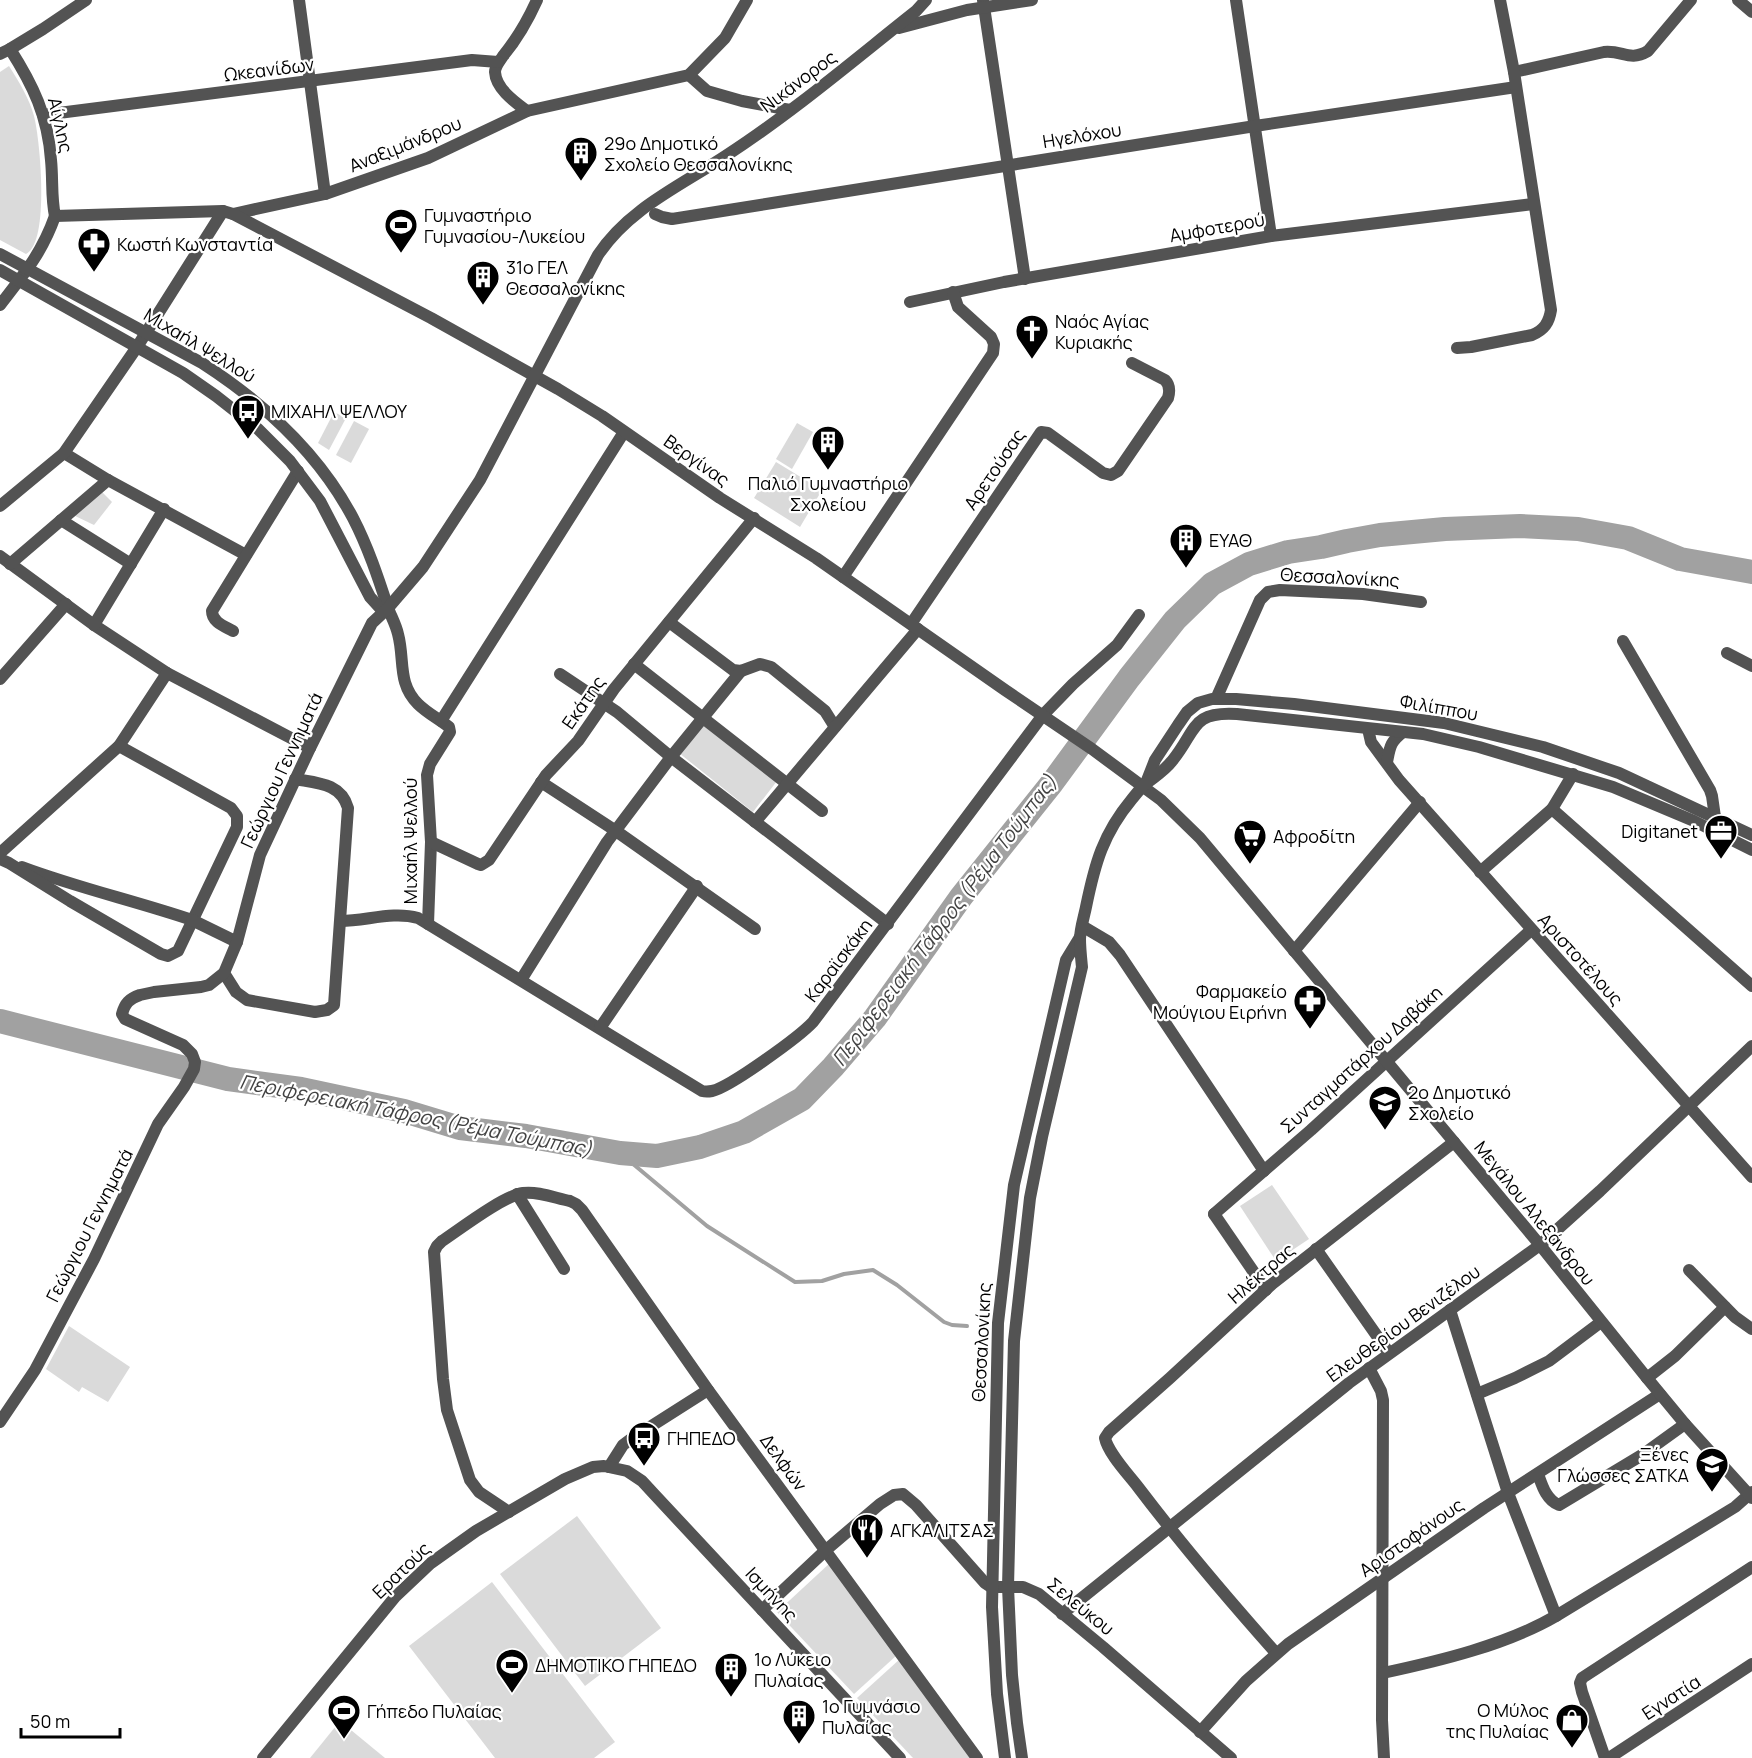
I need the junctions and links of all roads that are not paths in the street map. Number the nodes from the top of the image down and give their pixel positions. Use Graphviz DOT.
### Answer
graph roads {
  1 [pos="86,0"];
  2 [pos="299,0"];
  3 [pos="537,0"];
  4 [pos="747,0"];
  5 [pos="926,0"];
  6 [pos="1032,0"];
  7 [pos="1236,0"];
  8 [pos="1500,0"];
  9 [pos="1691,0"];
  10 [pos="1738,0"];
  11 [pos="984,4"];
  12 [pos="1752,12"];
  13 [pos="892,30"];
  14 [pos="5,51"];
  15 [pos="498,62"];
  16 [pos="1514,72"];
  17 [pos="689,75"];
  18 [pos="310,82"];
  19 [pos="1516,87"];
  20 [pos="790,110"];
  21 [pos="526,111"];
  22 [pos="44,115"];
  23 [pos="1255,126"];
  24 [pos="1009,165"];
  25 [pos="325,194"];
  26 [pos="1533,204"];
  27 [pos="228,213"];
  28 [pos="655,214"];
  29 [pos="55,216"];
  30 [pos="1271,236"];
  31 [pos="0,254"];
  32 [pos="29,268"];
  33 [pos="0,270"];
  34 [pos="1025,279"];
  35 [pos="19,281"];
  36 [pos="953,292"];
  37 [pos="910,302"];
  38 [pos="0,305"];
  39 [pos="147,332"];
  40 [pos="137,347"];
  41 [pos="1457,348"];
  42 [pos="1132,363"];
  43 [pos="534,376"];
  44 [pos="624,432"];
  45 [pos="63,453"];
  46 [pos="298,471"];
  47 [pos="108,480"];
  48 [pos="0,506"];
  49 [pos="164,509"];
  50 [pos="754,518"];
  51 [pos="61,520"];
  52 [pos="246,555"];
  53 [pos="5,560"];
  54 [pos="131,564"];
  55 [pos="843,577"];
  56 [pos="1422,602"];
  57 [pos="66,604"];
  58 [pos="388,608"];
  59 [pos="1138,615"];
  60 [pos="669,622"];
  61 [pos="94,625"];
  62 [pos="914,626"];
  63 [pos="233,631"];
  64 [pos="1623,641"];
  65 [pos="1727,653"];
  66 [pos="634,664"];
  67 [pos="1752,666"];
  68 [pos="741,671"];
  69 [pos="166,672"];
  70 [pos="560,674"];
  71 [pos="0,679"];
  72 [pos="1216,699"];
  73 [pos="603,703"];
  74 [pos="1043,715"];
  75 [pos="703,718"];
  76 [pos="441,721"];
  77 [pos="835,727"];
  78 [pos="1368,729"];
  79 [pos="1403,732"];
  80 [pos="119,746"];
  81 [pos="310,748"];
  82 [pos="671,757"];
  83 [pos="1387,762"];
  84 [pos="1119,769"];
  85 [pos="1573,774"];
  86 [pos="295,778"];
  87 [pos="542,782"];
  88 [pos="787,784"];
  89 [pos="1145,784"];
  90 [pos="1420,802"];
  91 [pos="1552,809"];
  92 [pos="822,811"];
  93 [pos="1715,817"];
  94 [pos="755,822"];
  95 [pos="616,831"];
  96 [pos="1752,835"];
  97 [pos="431,842"];
  98 [pos="1752,850"];
  99 [pos="0,853"];
  100 [pos="5,861"];
  101 [pos="1480,872"];
  102 [pos="697,886"];
  103 [pos="192,920"];
  104 [pos="341,921"];
  105 [pos="428,924"];
  106 [pos="888,924"];
  107 [pos="755,929"];
  108 [pos="1531,930"];
  109 [pos="1081,931"];
  110 [pos="237,942"];
  111 [pos="1294,951"];
  112 [pos="224,973"];
  113 [pos="521,980"];
  114 [pos="1752,987"];
  115 [pos="600,1028"];
  116 [pos="1752,1046"];
  117 [pos="1386,1062"];
  118 [pos="1689,1107"];
  119 [pos="1454,1142"];
  120 [pos="1264,1171"];
  121 [pos="1752,1177"];
  122 [pos="517,1194"];
  123 [pos="1013,1194"];
  124 [pos="1030,1198"];
  125 [pos="1540,1245"];
  126 [pos="1316,1249"];
  127 [pos="564,1269"];
  128 [pos="1689,1270"];
  129 [pos="1266,1290"];
  130 [pos="1725,1307"];
  131 [pos="1450,1310"];
  132 [pos="1601,1322"];
  133 [pos="1752,1329"];
  134 [pos="1389,1353"];
  135 [pos="1369,1368"];
  136 [pos="1647,1378"];
  137 [pos="708,1390"];
  138 [pos="1477,1394"];
  139 [pos="1660,1394"];
  140 [pos="0,1422"];
  141 [pos="1685,1424"];
  142 [pos="994,1442"];
  143 [pos="1011,1442"];
  144 [pos="609,1467"];
  145 [pos="1538,1474"];
  146 [pos="1508,1493"];
  147 [pos="1751,1495"];
  148 [pos="508,1512"];
  149 [pos="1169,1528"];
  150 [pos="826,1550"];
  151 [pos="1752,1567"];
  152 [pos="1382,1578"];
  153 [pos="991,1587"];
  154 [pos="1008,1587"];
  155 [pos="762,1610"];
  156 [pos="1062,1614"];
  157 [pos="1556,1617"];
  158 [pos="1276,1653"];
  159 [pos="1752,1664"];
  160 [pos="1383,1673"];
  161 [pos="1200,1732"];
  162 [pos="264,1758"];
  163 [pos="900,1758"];
  164 [pos="977,1758"];
  165 [pos="1005,1758"];
  166 [pos="1022,1758"];
  167 [pos="1231,1758"];
  168 [pos="1384,1758"];
  169 [pos="1607,1758"];
  1 -- 14 [label="street"];
  2 -- 18 [label="street"];
  3 -- 15 [label="street"];
  4 -- 17 [label="street"];
  5 -- 13 [label="street, Νικάνορος"];
  6 -- 11 [label="street"];
  7 -- 23 [label="street"];
  8 -- 16 [label="street"];
  9 -- 16 [label="street"];
  10 -- 12 [label="street"];
  11 -- 13 [label="street"];
  11 -- 24 [label="street"];
  13 -- 20 [label="street, Νικάνορος"];
  14 -- 22 [label="street, Αίγλης"];
  15 -- 18 [label="street, Ωκεανίδων"];
  15 -- 21 [label="street"];
  16 -- 19 [label="street"];
  17 -- 20 [label="street"];
  17 -- 21 [label="street, Αναξιμάνδρου"];
  18 -- 22 [label="street, Ωκεανίδων"];
  18 -- 25 [label="street"];
  19 -- 23 [label="street, Ηγελόχου"];
  19 -- 26 [label="street"];
  20 -- 43 [label="street, Νικάνορος"];
  21 -- 25 [label="street, Αναξιμάνδρου"];
  22 -- 29 [label="street, Αίγλης"];
  23 -- 24 [label="street, Ηγελόχου"];
  23 -- 30 [label="street"];
  24 -- 28 [label="street, Ηγελόχου"];
  24 -- 34 [label="street"];
  25 -- 27 [label="street, Αναξιμάνδρου"];
  26 -- 30 [label="street, Αμφοτερού"];
  26 -- 41 [label="street"];
  27 -- 29 [label="street, Αναξιμάνδρου"];
  27 -- 39 [label="street"];
  27 -- 43 [label="street, Βεργίνας"];
  29 -- 32 [label="street"];
  30 -- 34 [label="street, Αμφοτερού"];
  31 -- 32 [label="street, Μιχαήλ Ψελλού"];
  32 -- 35 [label="street"];
  32 -- 39 [label="street, Μιχαήλ Ψελλού"];
  33 -- 35 [label="street, Μιχαήλ Ψελλού"];
  34 -- 36 [label="street, Αμφοτερού"];
  35 -- 38 [label="street"];
  35 -- 40 [label="street, Μιχαήλ Ψελλού"];
  36 -- 37 [label="street, Αμφοτερού"];
  36 -- 55 [label="street"];
  39 -- 40 [label="street"];
  39 -- 58 [label="street, Μιχαήλ Ψελλού"];
  40 -- 45 [label="street"];
  40 -- 46 [label="street, Μιχαήλ Ψελλού"];
  42 -- 62 [label="street, Αρετούσας"];
  43 -- 44 [label="street, Βεργίνας"];
  43 -- 58 [label="street, Γεώργιου Γεννηματά"];
  44 -- 50 [label="street, Βεργίνας"];
  44 -- 76 [label="street"];
  45 -- 47 [label="street"];
  45 -- 48 [label="street"];
  46 -- 52 [label="street"];
  46 -- 58 [label="street, Μιχαήλ Ψελλού"];
  47 -- 49 [label="street"];
  47 -- 51 [label="street"];
  49 -- 52 [label="street"];
  49 -- 54 [label="street"];
  50 -- 55 [label="street, Βεργίνας"];
  50 -- 60 [label="street, Εκάτης"];
  51 -- 53 [label="street"];
  51 -- 54 [label="street"];
  52 -- 63 [label="street"];
  53 -- 57 [label="street"];
  54 -- 61 [label="street"];
  55 -- 62 [label="street, Βεργίνας"];
  56 -- 72 [label="street, Θεσσαλονίκης"];
  57 -- 61 [label="street"];
  57 -- 71 [label="street"];
  58 -- 76 [label="street, Μιχαήλ Ψελλού"];
  58 -- 81 [label="street, Γεώργιου Γεννηματά"];
  59 -- 74 [label="street, Καραϊσκάκη"];
  60 -- 66 [label="street, Εκάτης"];
  60 -- 68 [label="street"];
  61 -- 69 [label="street"];
  62 -- 74 [label="street, Βεργίνας"];
  62 -- 77 [label="street"];
  64 -- 93 [label="street"];
  65 -- 67 [label="street"];
  66 -- 73 [label="street, Εκάτης"];
  66 -- 75 [label="street"];
  68 -- 75 [label="street"];
  68 -- 77 [label="street"];
  69 -- 80 [label="street"];
  69 -- 81 [label="street"];
  70 -- 73 [label="street"];
  72 -- 89 [label="street, Φιλίππου"];
  72 -- 93 [label="street, Φιλίππου"];
  73 -- 82 [label="street"];
  73 -- 87 [label="street, Εκάτης"];
  74 -- 84 [label="street, Βεργίνας"];
  74 -- 106 [label="street, Καραϊσκάκη"];
  75 -- 82 [label="street"];
  75 -- 88 [label="street"];
  76 -- 97 [label="street, Μιχαήλ Ψελλού"];
  77 -- 88 [label="street"];
  78 -- 79 [label="street, Φιλίππου"];
  78 -- 83 [label="street, Αριστοτέλους"];
  78 -- 89 [label="street, Φιλίππου"];
  79 -- 83 [label="street"];
  79 -- 85 [label="street, Φιλίππου"];
  80 -- 99 [label="street"];
  80 -- 103 [label="street"];
  81 -- 86 [label="street, Γεώργιου Γεννηματά"];
  82 -- 94 [label="street"];
  82 -- 95 [label="street"];
  83 -- 90 [label="street, Αριστοτέλους"];
  84 -- 89 [label="street, Μεγάλου Αλεξάνδρου"];
  85 -- 91 [label="street"];
  85 -- 98 [label="street, Φιλίππου"];
  86 -- 104 [label="street"];
  86 -- 110 [label="street, Γεώργιου Γεννηματά"];
  87 -- 95 [label="street"];
  87 -- 97 [label="street, Εκάτης"];
  88 -- 92 [label="street"];
  88 -- 94 [label="street"];
  89 -- 109 [label="street, Θεσσαλονίκης"];
  89 -- 111 [label="street, Μεγάλου Αλεξάνδρου"];
  90 -- 101 [label="street, Αριστοτέλους"];
  90 -- 111 [label="street"];
  91 -- 101 [label="street"];
  91 -- 114 [label="street"];
  93 -- 96 [label="street, Φιλίππου"];
  94 -- 106 [label="street"];
  95 -- 102 [label="street"];
  95 -- 113 [label="street"];
  97 -- 105 [label="street, Μιχαήλ Ψελλού"];
  100 -- 103 [label="street"];
  100 -- 103 [label="street"];
  101 -- 108 [label="street, Αριστοτέλους"];
  102 -- 107 [label="street"];
  102 -- 115 [label="street"];
  103 -- 110 [label="street"];
  104 -- 105 [label="street, Καραϊσκάκη"];
  104 -- 112 [label="street"];
  105 -- 113 [label="street, Καραϊσκάκη"];
  106 -- 115 [label="street, Καραϊσκάκη"];
  108 -- 117 [label="street, Συνταγματάρχου Δαβάκη"];
  108 -- 118 [label="street, Αριστοτέλους"];
  109 -- 120 [label="street"];
  109 -- 123 [label="street, Θεσσαλονίκης"];
  109 -- 124 [label="street, Θεσσαλονίκης"];
  110 -- 112 [label="street, Γεώργιου Γεννηματά"];
  111 -- 117 [label="street, Μεγάλου Αλεξάνδρου"];
  112 -- 140 [label="street, Γεώργιου Γεννηματά"];
  113 -- 115 [label="street, Καραϊσκάκη"];
  116 -- 118 [label="street, Ελευθερίου Βενιζέλου"];
  117 -- 119 [label="street, Μεγάλου Αλεξάνδρου"];
  117 -- 120 [label="street, Συνταγματάρχου Δαβάκη"];
  118 -- 121 [label="street, Αριστοτέλους"];
  118 -- 125 [label="street, Ελευθερίου Βενιζέλου"];
  119 -- 125 [label="street, Μεγάλου Αλεξάνδρου"];
  119 -- 126 [label="street, Ηλέκτρας"];
  120 -- 129 [label="street, Συνταγματάρχου Δαβάκη"];
  122 -- 127 [label="street"];
  122 -- 137 [label="street, Δελφών"];
  122 -- 148 [label="street"];
  123 -- 124 [label="street"];
  123 -- 142 [label="street, Θεσσαλονίκης"];
  124 -- 143 [label="street, Θεσσαλονίκης"];
  125 -- 131 [label="street, Ελευθερίου Βενιζέλου"];
  125 -- 132 [label="street, Μεγάλου Αλεξάνδρου"];
  126 -- 129 [label="street, Ηλέκτρας"];
  126 -- 134 [label="street"];
  128 -- 130 [label="street"];
  129 -- 149 [label="street, Ηλέκτρας"];
  130 -- 133 [label="street"];
  130 -- 136 [label="street"];
  131 -- 134 [label="street, Ελευθερίου Βενιζέλου"];
  131 -- 138 [label="street"];
  132 -- 136 [label="street, Μεγάλου Αλεξάνδρου"];
  132 -- 138 [label="street"];
  134 -- 135 [label="street, Ελευθερίου Βενιζέλου"];
  135 -- 149 [label="street, Ελευθερίου Βενιζέλου"];
  135 -- 152 [label="street"];
  136 -- 139 [label="street, Μεγάλου Αλεξάνδρου"];
  137 -- 144 [label="street"];
  137 -- 150 [label="street, Δελφών"];
  138 -- 146 [label="street"];
  139 -- 141 [label="street, Μεγάλου Αλεξάνδρου"];
  139 -- 145 [label="street, Αριστοφάνους"];
  141 -- 145 [label="street"];
  141 -- 147 [label="street, Μεγάλου Αλεξάνδρου"];
  142 -- 143 [label="street"];
  142 -- 153 [label="street, Θεσσαλονίκης"];
  143 -- 154 [label="street, Θεσσαλονίκης"];
  144 -- 148 [label="street, Ερατούς"];
  144 -- 155 [label="street, Ισμήνης"];
  145 -- 146 [label="street, Αριστοφάνους"];
  146 -- 152 [label="street, Αριστοφάνους"];
  146 -- 157 [label="street"];
  147 -- 157 [label="street"];
  148 -- 162 [label="street, Ερατούς"];
  149 -- 156 [label="street, Ελευθερίου Βενιζέλου"];
  149 -- 158 [label="street"];
  150 -- 153 [label="street"];
  150 -- 155 [label="street"];
  150 -- 164 [label="street, Δελφών"];
  151 -- 169 [label="street"];
  152 -- 158 [label="street, Αριστοφάνους"];
  152 -- 160 [label="street"];
  153 -- 154 [label="street, Σελεύκου"];
  153 -- 165 [label="street, Θεσσαλονίκης"];
  154 -- 156 [label="street, Σελεύκου"];
  154 -- 166 [label="street, Θεσσαλονίκης"];
  155 -- 163 [label="street, Ισμήνης"];
  156 -- 161 [label="street, Σελεύκου"];
  157 -- 160 [label="street"];
  158 -- 161 [label="street, Αριστοφάνους"];
  159 -- 169 [label="street, Εγνατία"];
  160 -- 168 [label="street"];
  161 -- 167 [label="street, Σελεύκου"];
}
